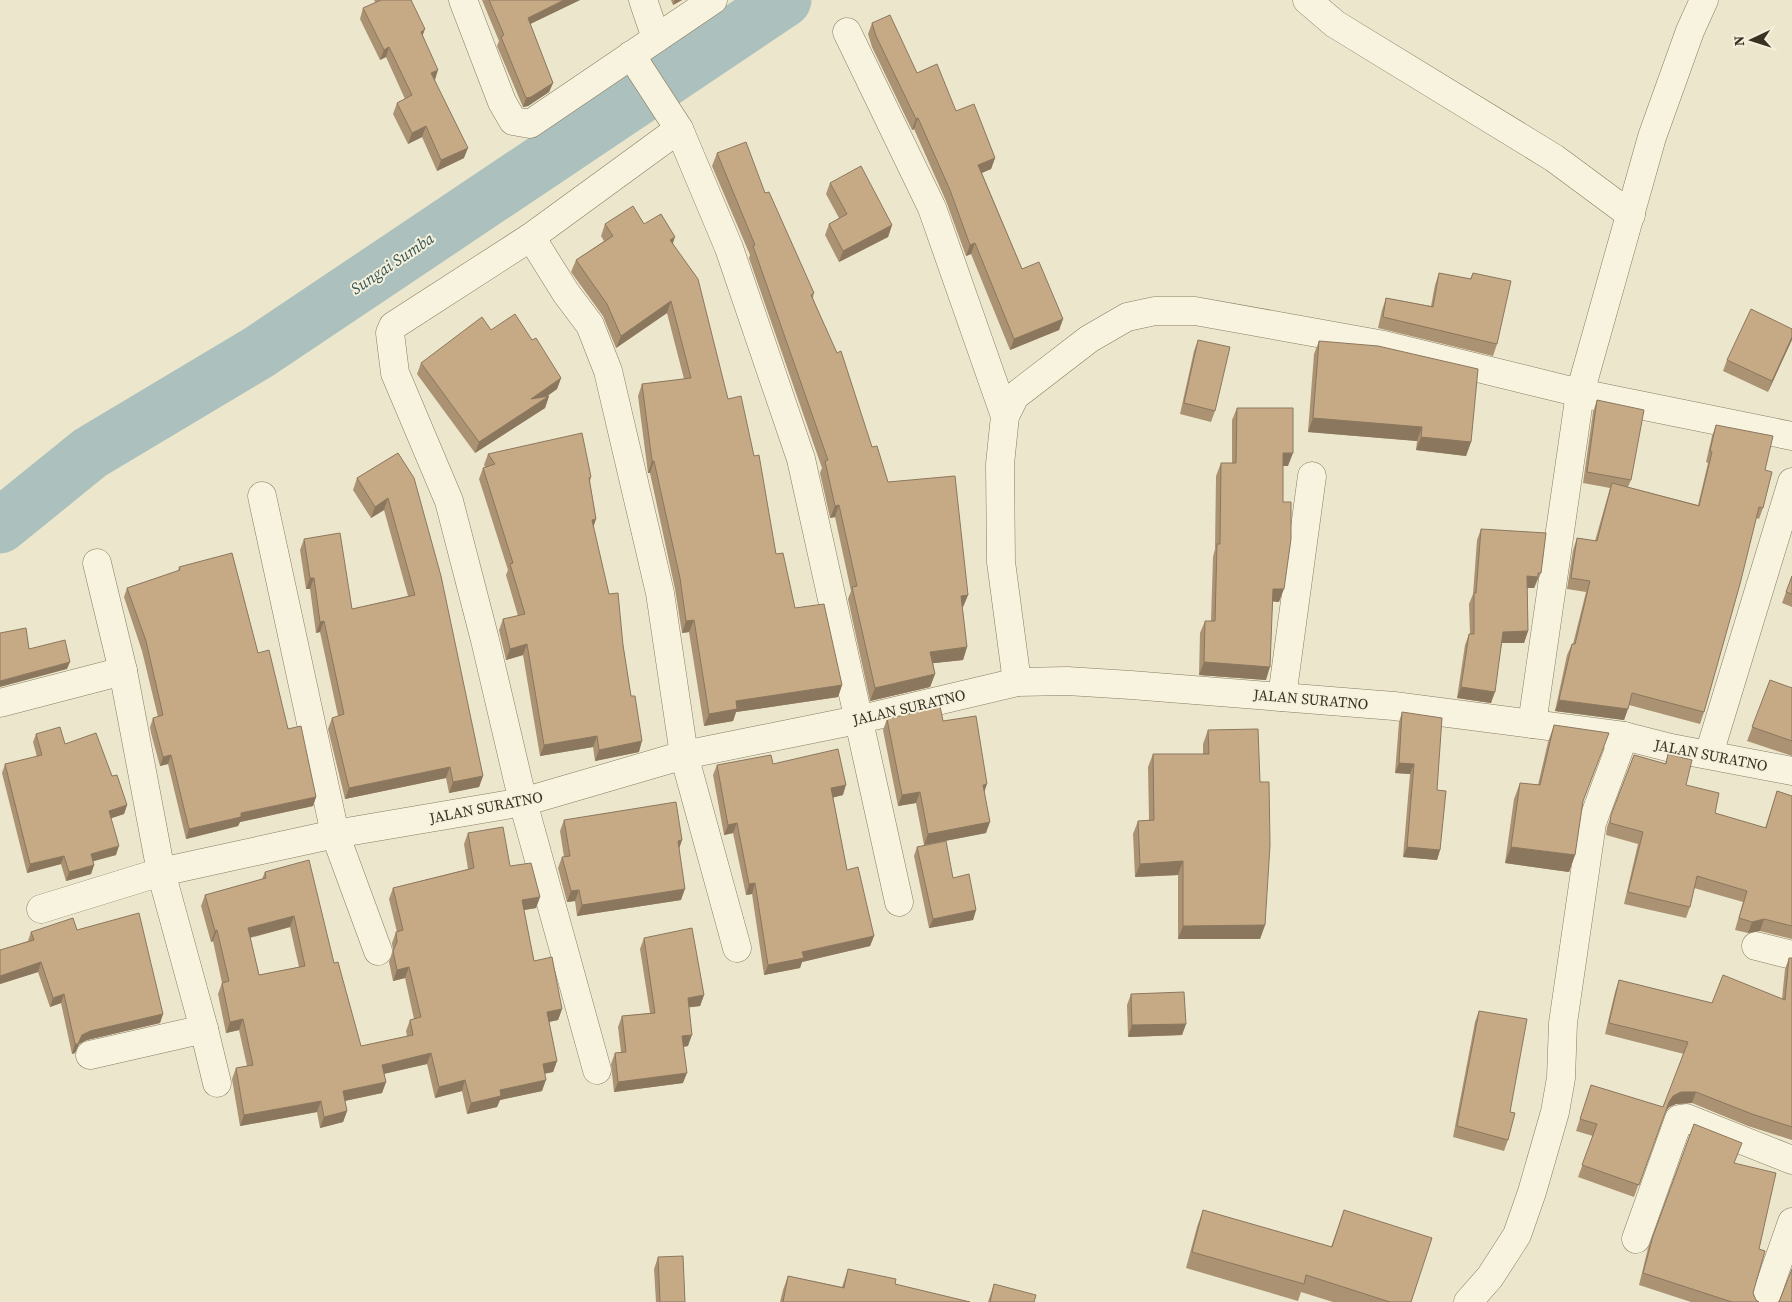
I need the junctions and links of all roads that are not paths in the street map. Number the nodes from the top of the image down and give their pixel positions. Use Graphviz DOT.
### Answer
graph roads {
  1 [pos="463,0"];
  2 [pos="643,0"];
  3 [pos="713,0"];
  4 [pos="1307,0"];
  5 [pos="1704,0"];
  6 [pos="847,32"];
  7 [pos="656,38"];
  8 [pos="636,61"];
  9 [pos="674,120"];
  10 [pos="1631,215"];
  11 [pos="531,237"];
  12 [pos="1580,393"];
  13 [pos="1005,416"];
  14 [pos="1792,436"];
  15 [pos="1312,476"];
  16 [pos="1792,482"];
  17 [pos="262,496"];
  18 [pos="97,563"];
  19 [pos="123,671"];
  20 [pos="1018,682"];
  21 [pos="1282,697"];
  22 [pos="0,703"];
  23 [pos="857,720"];
  24 [pos="1532,724"];
  25 [pos="1624,736"];
  26 [pos="1709,754"];
  27 [pos="684,755"];
  28 [pos="1792,771"];
  29 [pos="522,802"];
  30 [pos="335,834"];
  31 [pos="161,872"];
  32 [pos="899,902"];
  33 [pos="41,909"];
  34 [pos="1756,946"];
  35 [pos="737,948"];
  36 [pos="378,950"];
  37 [pos="1792,955"];
  38 [pos="204,1029"];
  39 [pos="90,1055"];
  40 [pos="597,1070"];
  41 [pos="217,1083"];
  42 [pos="1792,1160"];
  43 [pos="1792,1222"];
  44 [pos="1636,1239"];
  45 [pos="1468,1302"];
  46 [pos="1764,1302"];
  1 -- 8 [label="street"];
  2 -- 7 [label="street"];
  3 -- 7 [label="street"];
  4 -- 10 [label="street"];
  5 -- 10 [label="street"];
  6 -- 13 [label="street"];
  7 -- 8 [label="street"];
  8 -- 9 [label="street"];
  9 -- 11 [label="street"];
  9 -- 23 [label="street"];
  10 -- 12 [label="street"];
  11 -- 27 [label="street"];
  11 -- 29 [label="street"];
  12 -- 13 [label="street"];
  12 -- 14 [label="street"];
  12 -- 24 [label="street"];
  13 -- 20 [label="street"];
  15 -- 21 [label="street"];
  16 -- 26 [label="street"];
  17 -- 30 [label="street"];
  18 -- 19 [label="street"];
  19 -- 22 [label="street"];
  19 -- 31 [label="street"];
  20 -- 21 [label="street, JALAN SURATNO"];
  20 -- 23 [label="street, JALAN SURATNO"];
  21 -- 24 [label="street, JALAN SURATNO"];
  23 -- 27 [label="street, JALAN SURATNO"];
  23 -- 32 [label="street"];
  24 -- 25 [label="street, JALAN SURATNO"];
  25 -- 26 [label="street, JALAN SURATNO"];
  25 -- 45 [label="street"];
  26 -- 28 [label="street, JALAN SURATNO"];
  27 -- 29 [label="street, JALAN SURATNO"];
  27 -- 35 [label="street"];
  29 -- 30 [label="street, JALAN SURATNO"];
  29 -- 40 [label="street"];
  30 -- 31 [label="street, JALAN SURATNO"];
  30 -- 36 [label="street"];
  31 -- 33 [label="street, JALAN SURATNO"];
  31 -- 38 [label="street"];
  34 -- 37 [label="street"];
  38 -- 39 [label="street"];
  38 -- 41 [label="street"];
  42 -- 44 [label="street"];
  43 -- 46 [label="street"];
}
